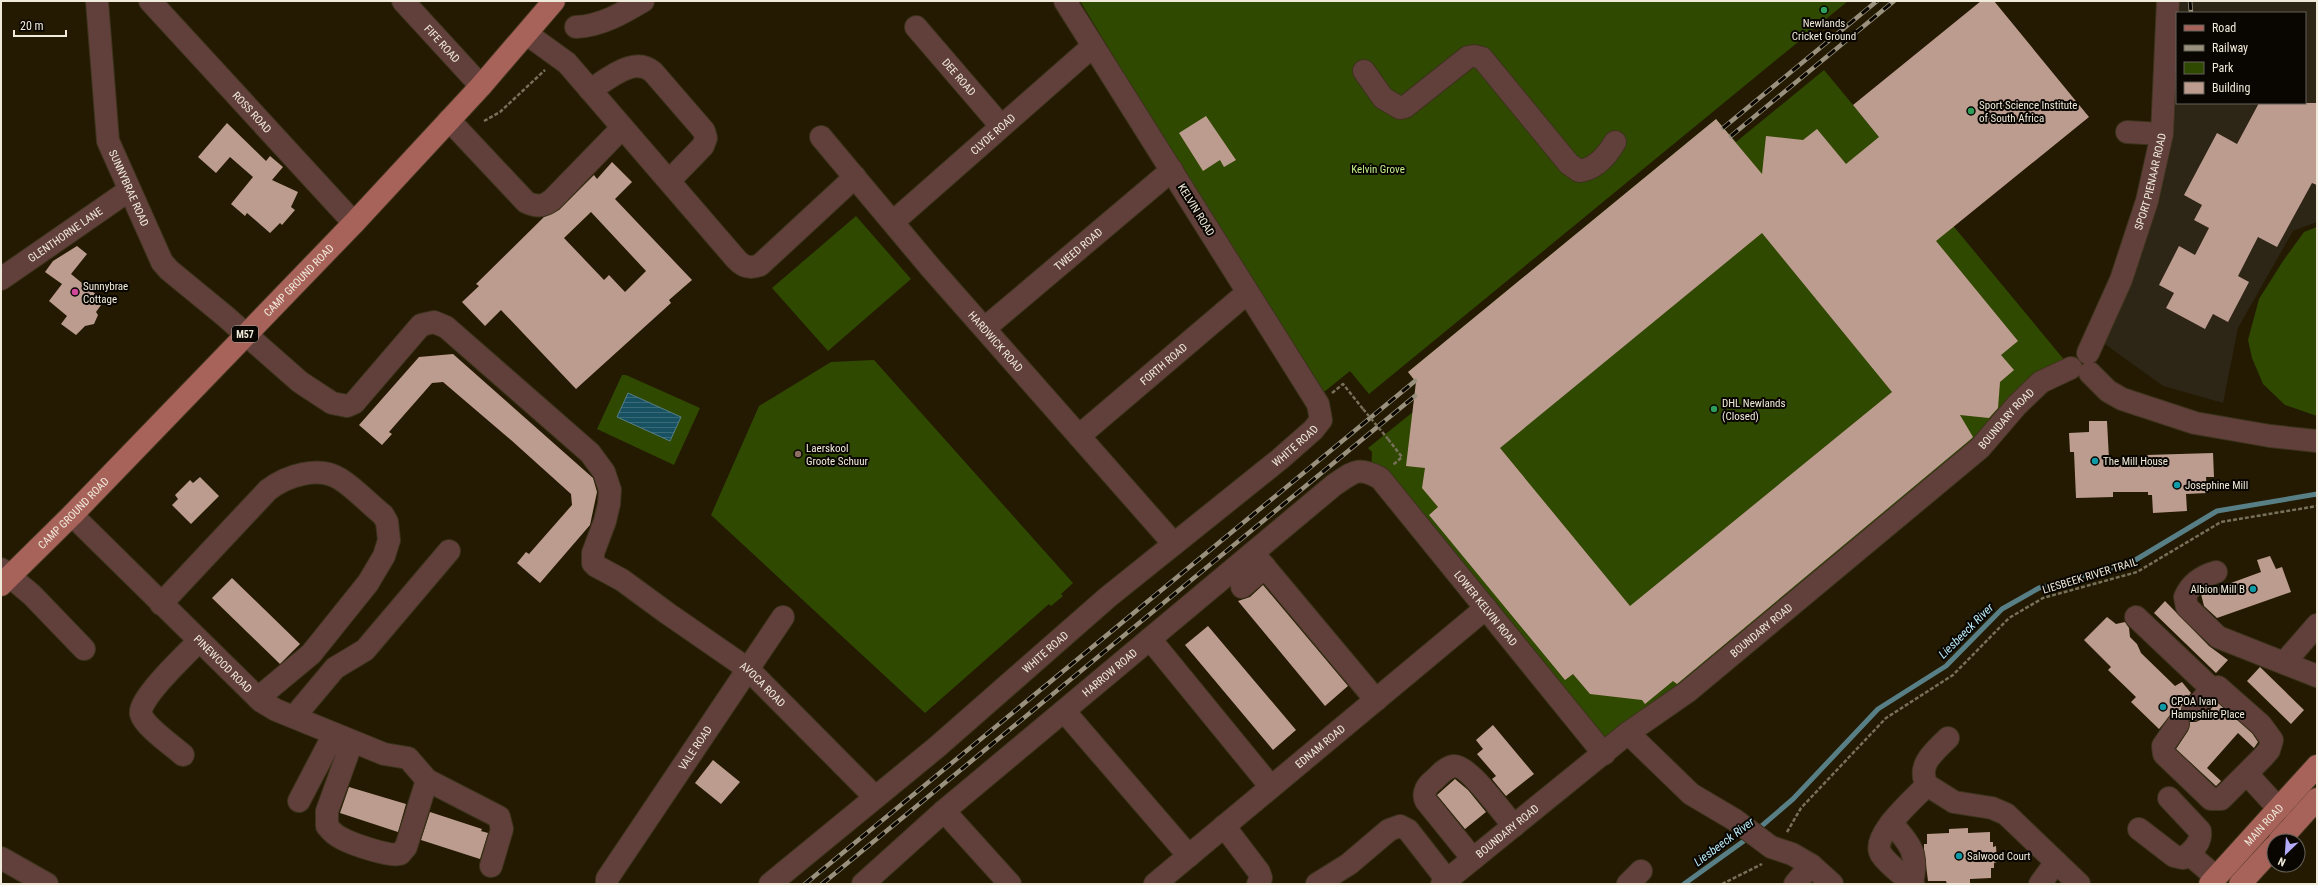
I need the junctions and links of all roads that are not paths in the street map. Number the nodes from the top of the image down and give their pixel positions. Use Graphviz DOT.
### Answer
graph roads {
  1 [pos="97,1"];
  2 [pos="150,1"];
  3 [pos="403,1"];
  4 [pos="554,1"];
  5 [pos="643,1"];
  6 [pos="1065,1"];
  7 [pos="2168,1"];
  8 [pos="576,27"];
  9 [pos="916,27"];
  10 [pos="527,34"];
  11 [pos="1093,46"];
  12 [pos="1364,71"];
  13 [pos="481,86"];
  14 [pos="590,90"];
  15 [pos="449,120"];
  16 [pos="1001,126"];
  17 [pos="622,128"];
  18 [pos="2127,132"];
  19 [pos="2162,134"];
  20 [pos="821,137"];
  21 [pos="1616,142"];
  22 [pos="1172,170"];
  23 [pos="855,177"];
  24 [pos="670,180"];
  25 [pos="128,191"];
  26 [pos="893,222"];
  27 [pos="354,223"];
  28 [pos="1,278"];
  29 [pos="1247,293"];
  30 [pos="985,328"];
  31 [pos="245,334"];
  32 [pos="2083,365"];
  33 [pos="1321,420"];
  34 [pos="1079,436"];
  35 [pos="2317,441"];
  36 [pos="1363,470"];
  37 [pos="72,515"];
  38 [pos="1174,544"];
  39 [pos="449,551"];
  40 [pos="1259,560"];
  41 [pos="2216,572"];
  42 [pos="4,577"];
  43 [pos="1242,587"];
  44 [pos="635,590"];
  45 [pos="161,604"];
  46 [pos="1486,608"];
  47 [pos="784,617"];
  48 [pos="2136,617"];
  49 [pos="2317,625"];
  50 [pos="1150,639"];
  51 [pos="199,640"];
  52 [pos="84,649"];
  53 [pos="2284,663"];
  54 [pos="748,669"];
  55 [pos="2317,676"];
  56 [pos="2212,689"];
  57 [pos="258,698"];
  58 [pos="1376,700"];
  59 [pos="1064,711"];
  60 [pos="294,717"];
  61 [pos="1628,734"];
  62 [pos="343,738"];
  63 [pos="1948,738"];
  64 [pos="1604,754"];
  65 [pos="183,755"];
  66 [pos="2317,766"];
  67 [pos="2247,774"];
  68 [pos="427,780"];
  69 [pos="1927,785"];
  70 [pos="1271,787"];
  71 [pos="875,797"];
  72 [pos="2169,798"];
  73 [pos="2317,799"];
  74 [pos="299,801"];
  75 [pos="2279,809"];
  76 [pos="944,811"];
  77 [pos="1891,823"];
  78 [pos="1224,826"];
  79 [pos="1514,826"];
  80 [pos="2139,829"];
  81 [pos="2286,833"];
  82 [pos="2190,854"];
  83 [pos="1189,856"];
  84 [pos="2266,856"];
  85 [pos="1,858"];
  86 [pos="1473,859"];
  87 [pos="2056,862"];
  88 [pos="1811,865"];
  89 [pos="491,866"];
  90 [pos="607,881"];
  91 [pos="2213,881"];
  92 [pos="1160,882"];
  93 [pos="1445,882"];
  94 [pos="1912,883"];
  95 [pos="47,884"];
  96 [pos="770,884"];
  97 [pos="863,884"];
  98 [pos="1010,884"];
  99 [pos="1258,884"];
  100 [pos="1317,884"];
  101 [pos="1795,884"];
  102 [pos="1832,884"];
  103 [pos="2040,884"];
  104 [pos="2079,884"];
  105 [pos="2240,884"];
  1 -- 25 [label="street, SUNNYBRAE ROAD"];
  2 -- 27 [label="street, ROSS ROAD"];
  3 -- 13 [label="street, FIFE ROAD"];
  4 -- 10 [label="main road, CAMP GROUND ROAD / M57"];
  5 -- 8 [label="street"];
  6 -- 11 [label="street, KELVIN ROAD"];
  7 -- 19 [label="street, SPORT PIENAAR ROAD"];
  9 -- 16 [label="street, DEE ROAD"];
  10 -- 13 [label="main road, CAMP GROUND ROAD / M57"];
  10 -- 14 [label="street"];
  11 -- 16 [label="street, CLYDE ROAD"];
  11 -- 22 [label="street, KELVIN ROAD"];
  12 -- 21 [label="street"];
  13 -- 15 [label="main road, CAMP GROUND ROAD / M57"];
  14 -- 17 [label="street"];
  14 -- 24 [label="street"];
  15 -- 17 [label="street"];
  15 -- 27 [label="main road, CAMP GROUND ROAD / M57"];
  16 -- 26 [label="street, CLYDE ROAD"];
  17 -- 24 [label="street"];
  18 -- 19 [label="street"];
  19 -- 32 [label="street, SPORT PIENAAR ROAD"];
  20 -- 23 [label="street, HARDWICK ROAD"];
  22 -- 29 [label="street, KELVIN ROAD"];
  22 -- 30 [label="street, TWEED ROAD"];
  23 -- 24 [label="street"];
  23 -- 26 [label="street, HARDWICK ROAD"];
  25 -- 28 [label="street, GLENTHORNE LANE"];
  25 -- 31 [label="street, SUNNYBRAE ROAD"];
  26 -- 30 [label="street, HARDWICK ROAD"];
  27 -- 31 [label="main road, CAMP GROUND ROAD / M57"];
  29 -- 33 [label="street, KELVIN ROAD"];
  29 -- 34 [label="street, FORTH ROAD"];
  30 -- 34 [label="street, HARDWICK ROAD"];
  31 -- 37 [label="main road, CAMP GROUND ROAD / M57"];
  31 -- 44 [label="street, SUNNYBRAE ROAD"];
  32 -- 35 [label="street"];
  32 -- 61 [label="street, BOUNDARY ROAD"];
  33 -- 38 [label="street, WHITE ROAD"];
  34 -- 38 [label="street, HARDWICK ROAD"];
  36 -- 40 [label="street, HARROW ROAD"];
  36 -- 46 [label="street, LOWER KELVIN ROAD"];
  37 -- 42 [label="main road, CAMP GROUND ROAD / M57"];
  37 -- 45 [label="street, PINEWOOD ROAD"];
  38 -- 71 [label="street, WHITE ROAD"];
  39 -- 60 [label="street"];
  40 -- 43 [label="street"];
  40 -- 50 [label="street, HARROW ROAD"];
  40 -- 58 [label="street"];
  41 -- 53 [label="street"];
  42 -- 52 [label="street"];
  44 -- 54 [label="street, AVOCA ROAD"];
  45 -- 51 [label="street, PINEWOOD ROAD"];
  45 -- 57 [label="street"];
  46 -- 58 [label="street, EDNAM ROAD"];
  46 -- 64 [label="street, LOWER KELVIN ROAD"];
  47 -- 54 [label="street, VALE ROAD"];
  48 -- 56 [label="street"];
  49 -- 53 [label="street"];
  50 -- 59 [label="street, HARROW ROAD"];
  50 -- 70 [label="street"];
  51 -- 57 [label="street, PINEWOOD ROAD"];
  51 -- 65 [label="street"];
  53 -- 55 [label="street"];
  54 -- 71 [label="street, AVOCA ROAD"];
  54 -- 90 [label="street, VALE ROAD"];
  56 -- 67 [label="street"];
  56 -- 67 [label="street"];
  57 -- 60 [label="street, PINEWOOD ROAD"];
  58 -- 70 [label="street, EDNAM ROAD"];
  59 -- 76 [label="street, HARROW ROAD"];
  59 -- 83 [label="street"];
  60 -- 62 [label="street, PINEWOOD ROAD"];
  61 -- 64 [label="street, BOUNDARY ROAD"];
  61 -- 88 [label="street"];
  62 -- 68 [label="street, PINEWOOD ROAD"];
  62 -- 68 [label="street"];
  62 -- 74 [label="street"];
  63 -- 69 [label="street"];
  64 -- 79 [label="street, BOUNDARY ROAD"];
  66 -- 75 [label="main road, MAIN ROAD"];
  67 -- 75 [label="street"];
  68 -- 89 [label="street"];
  69 -- 77 [label="street"];
  69 -- 87 [label="street"];
  70 -- 78 [label="street, EDNAM ROAD"];
  71 -- 96 [label="street, WHITE ROAD"];
  72 -- 82 [label="street"];
  73 -- 81 [label="main road, MAIN ROAD"];
  75 -- 91 [label="main road, MAIN ROAD"];
  76 -- 97 [label="street, HARROW ROAD"];
  76 -- 98 [label="street"];
  77 -- 94 [label="street"];
  77 -- 94 [label="street"];
  78 -- 83 [label="street, EDNAM ROAD"];
  78 -- 99 [label="street"];
  79 -- 86 [label="street, BOUNDARY ROAD"];
  79 -- 86 [label="street"];
  80 -- 82 [label="street"];
  82 -- 91 [label="street"];
  83 -- 92 [label="street, EDNAM ROAD"];
  84 -- 105 [label="main road, MAIN ROAD"];
  85 -- 95 [label="street"];
  86 -- 93 [label="street, BOUNDARY ROAD"];
  87 -- 103 [label="street"];
  87 -- 104 [label="street"];
  88 -- 101 [label="street"];
  88 -- 102 [label="street"];
  93 -- 100 [label="street"];
}
